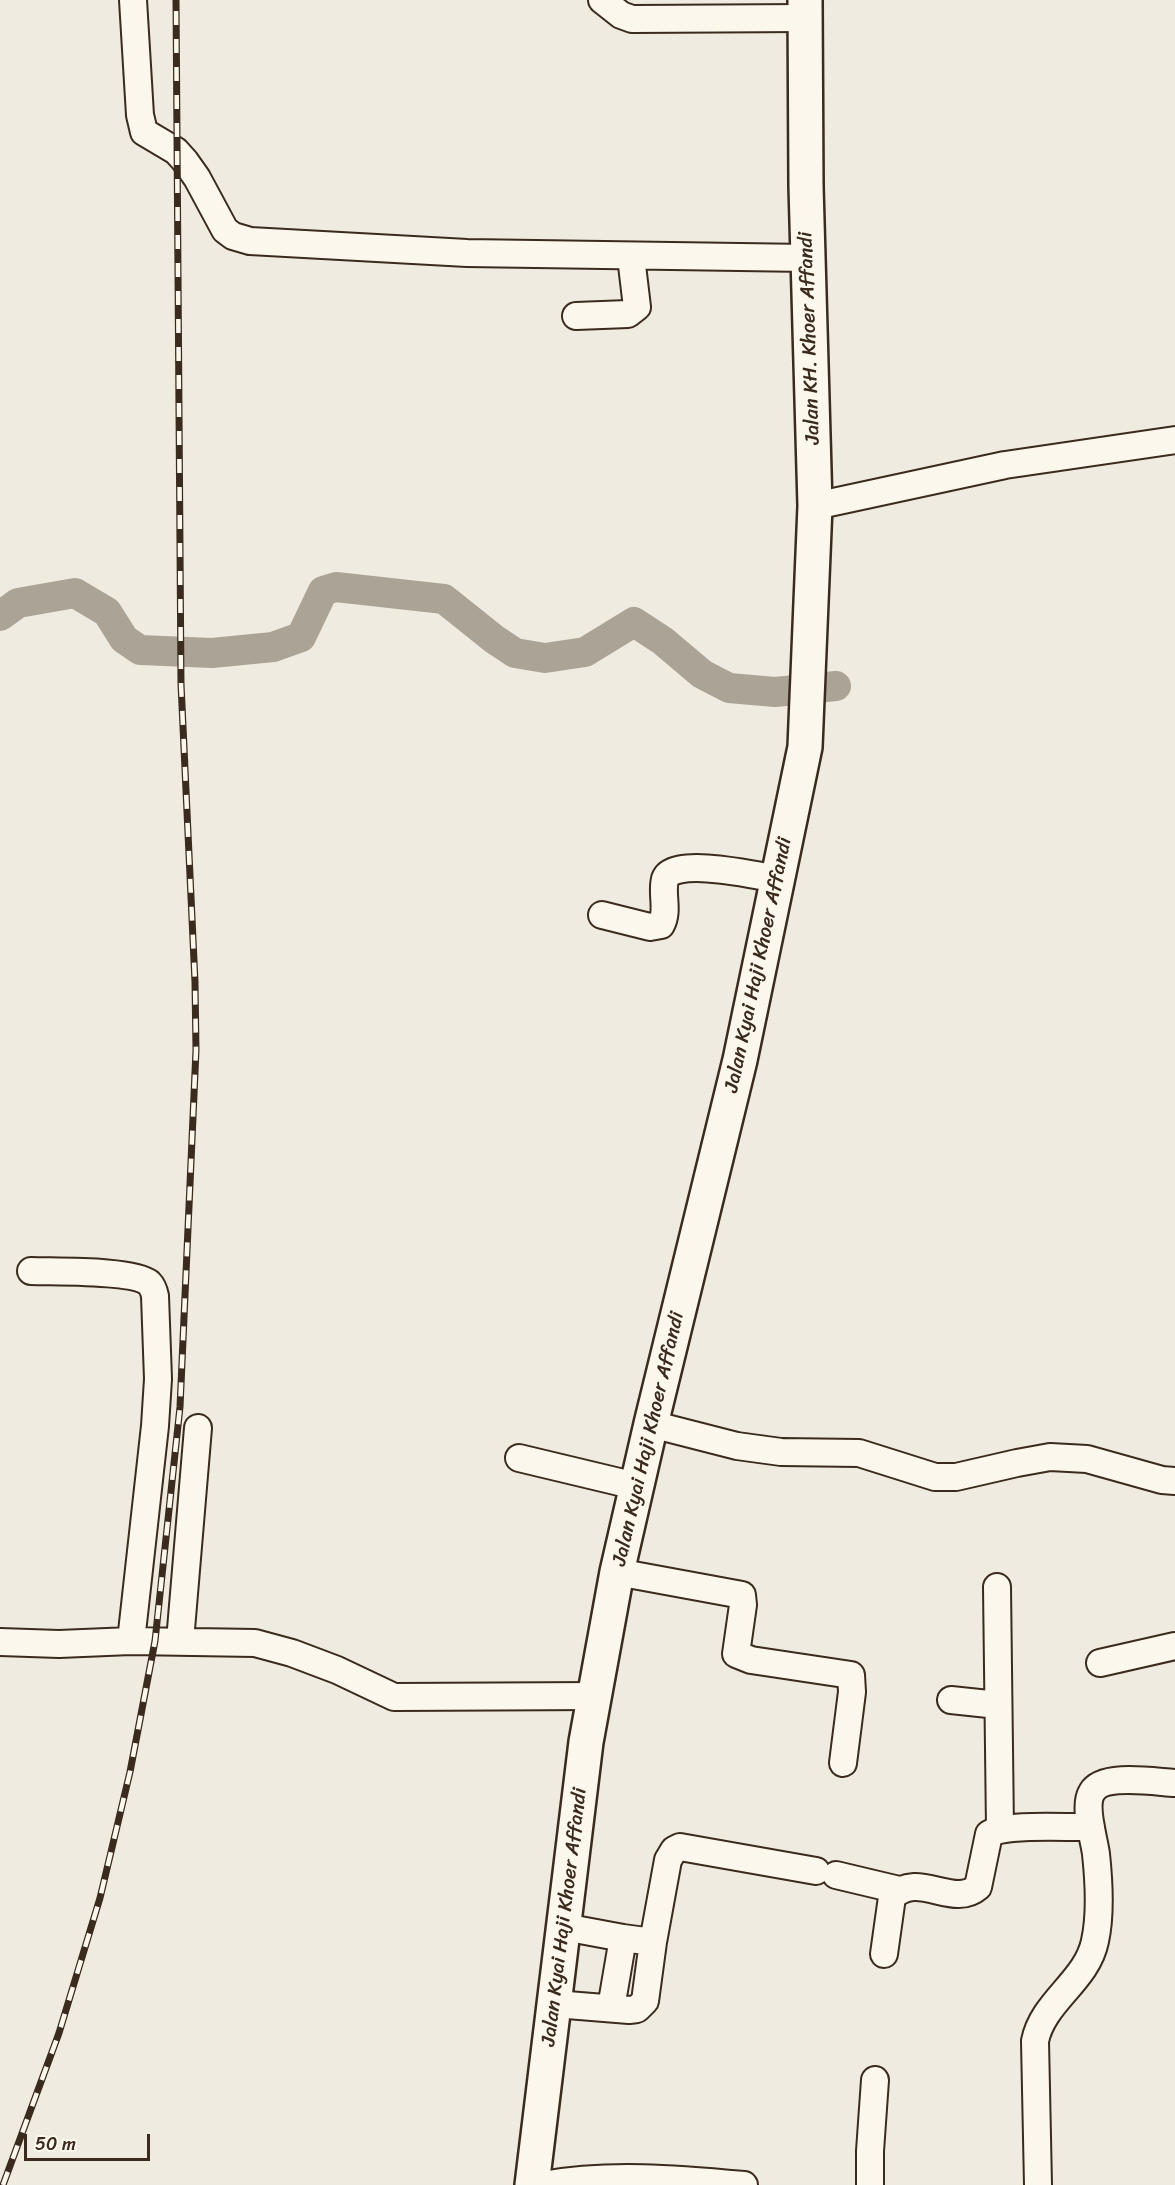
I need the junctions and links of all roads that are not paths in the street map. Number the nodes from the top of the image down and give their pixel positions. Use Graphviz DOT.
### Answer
graph roads {
  1 [pos="133,0"];
  2 [pos="602,0"];
  3 [pos="805,9"];
  4 [pos="631,256"];
  5 [pos="808,258"];
  6 [pos="576,316"];
  7 [pos="1175,440"];
  8 [pos="815,506"];
  9 [pos="809,688"];
  10 [pos="778,879"];
  11 [pos="602,915"];
  12 [pos="31,1271"];
  13 [pos="651,1424"];
  14 [pos="198,1428"];
  15 [pos="519,1458"];
  16 [pos="1175,1481"];
  17 [pos="636,1486"];
  18 [pos="617,1572"];
  19 [pos="998,1587"];
  20 [pos="131,1641"];
  21 [pos="180,1641"];
  22 [pos="1175,1646"];
  23 [pos="2,1649"];
  24 [pos="1100,1663"];
  25 [pos="596,1696"];
  26 [pos="951,1700"];
  27 [pos="998,1705"];
  28 [pos="843,1763"];
  29 [pos="1175,1783"];
  30 [pos="1091,1827"];
  31 [pos="1000,1829"];
  32 [pos="899,1890"];
  33 [pos="564,1927"];
  34 [pos="623,1938"];
  35 [pos="653,1942"];
  36 [pos="884,1954"];
  37 [pos="555,2004"];
  38 [pos="611,2008"];
  39 [pos="875,2080"];
  40 [pos="532,2185"];
  41 [pos="543,2185"];
  42 [pos="744,2185"];
  43 [pos="870,2185"];
  44 [pos="1038,2185"];
  1 -- 4 [label="street"];
  2 -- 3 [label="street"];
  3 -- 5 [label="main road, Jalan KH. Khoer Affandi"];
  4 -- 5 [label="street"];
  4 -- 6 [label="street"];
  5 -- 8 [label="main road, Jalan KH. Khoer Affandi"];
  7 -- 8 [label="street"];
  8 -- 9 [label="main road, Jalan KH. Khoer Affandi"];
  9 -- 10 [label="main road, Jalan Kyai Haji Khoer Affandi"];
  10 -- 11 [label="street"];
  10 -- 13 [label="main road, Jalan Kyai Haji Khoer Affandi"];
  12 -- 20 [label="street"];
  13 -- 16 [label="street"];
  13 -- 17 [label="main road, Jalan Kyai Haji Khoer Affandi"];
  14 -- 21 [label="street"];
  15 -- 17 [label="street"];
  17 -- 18 [label="main road, Jalan Kyai Haji Khoer Affandi"];
  18 -- 25 [label="main road, Jalan Kyai Haji Khoer Affandi"];
  18 -- 28 [label="street"];
  19 -- 27 [label="street"];
  20 -- 21 [label="street"];
  20 -- 23 [label="street"];
  21 -- 25 [label="street"];
  22 -- 24 [label="street"];
  25 -- 33 [label="main road, Jalan Kyai Haji Khoer Affandi"];
  26 -- 27 [label="street"];
  27 -- 31 [label="street"];
  29 -- 30 [label="street"];
  30 -- 31 [label="street"];
  30 -- 44 [label="street"];
  31 -- 32 [label="street"];
  32 -- 35 [label="street"];
  32 -- 36 [label="street"];
  33 -- 34 [label="street"];
  33 -- 37 [label="main road, Jalan Kyai Haji Khoer Affandi"];
  34 -- 35 [label="street"];
  34 -- 38 [label="street"];
  35 -- 38 [label="street"];
  37 -- 38 [label="street"];
  37 -- 40 [label="main road, Jalan Kyai Haji Khoer Affandi"];
  39 -- 43 [label="street"];
  41 -- 42 [label="street"];
}
